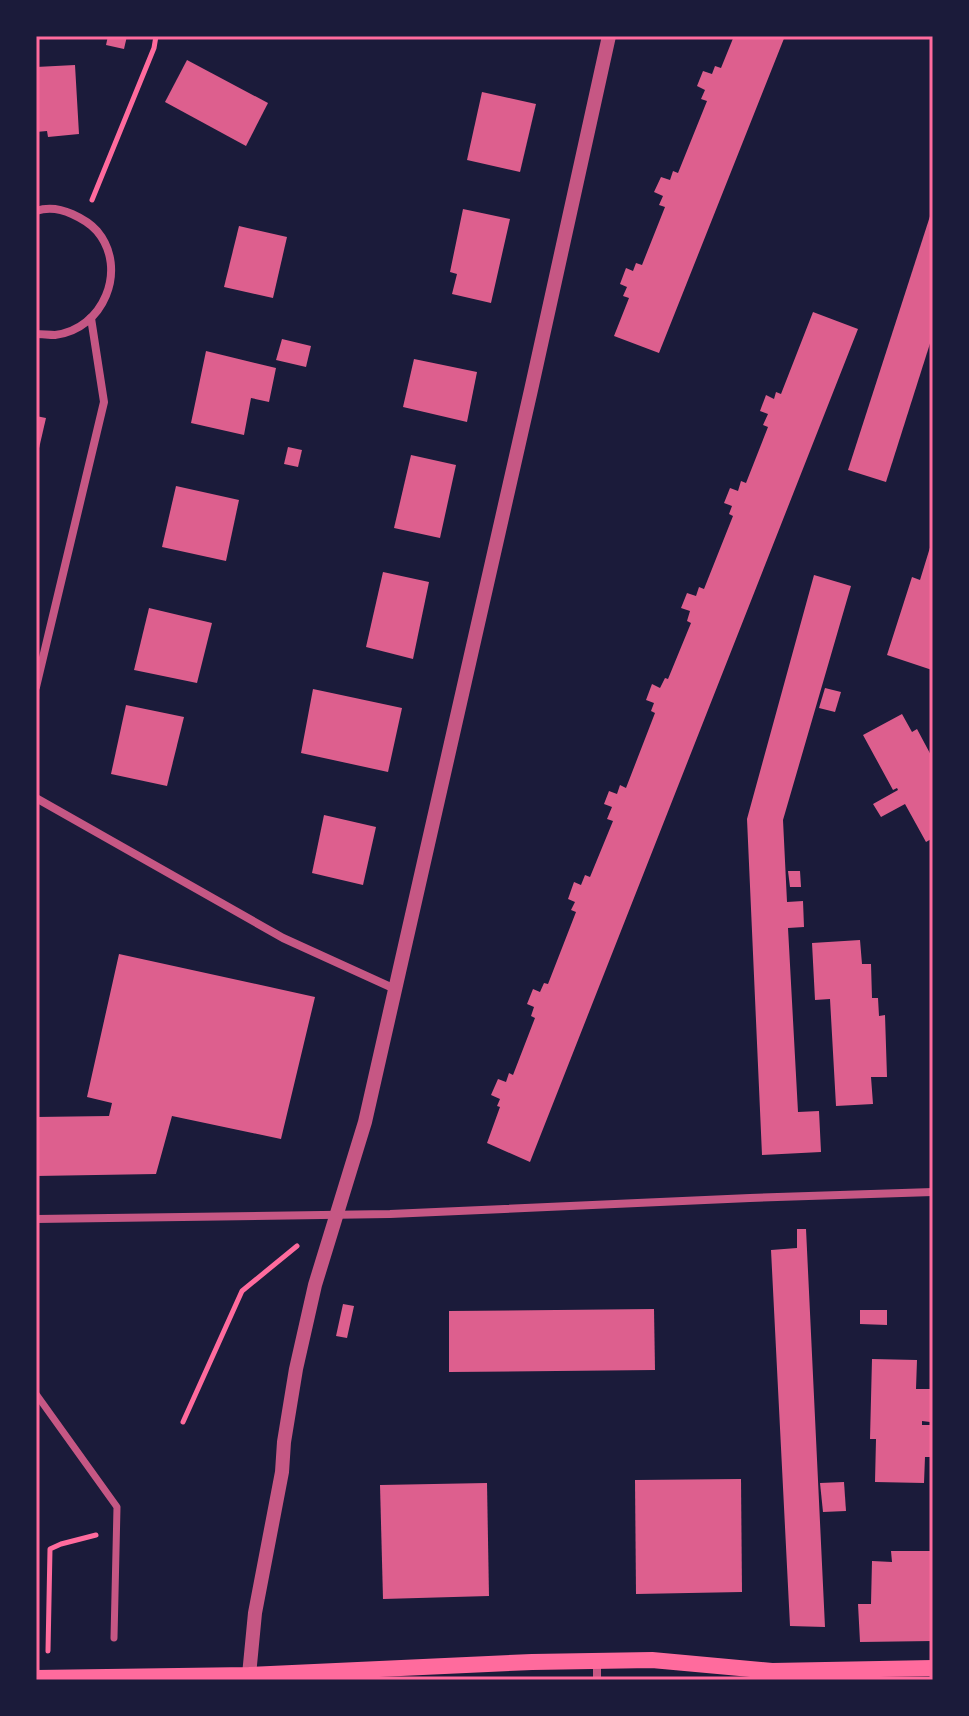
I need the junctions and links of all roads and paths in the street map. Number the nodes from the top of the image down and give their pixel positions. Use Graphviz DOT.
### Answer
graph roads {
  1 [pos="156,36"];
  2 [pos="609,36"];
  3 [pos="36,211"];
  4 [pos="83,220"];
  5 [pos="91,318"];
  6 [pos="36,334"];
  7 [pos="36,687"];
  8 [pos="36,798"];
  9 [pos="395,989"];
  10 [pos="933,1192"];
  11 [pos="335,1215"];
  12 [pos="36,1219"];
  13 [pos="36,1394"];
  14 [pos="183,1422"];
  15 [pos="117,1529"];
  16 [pos="114,1638"];
  17 [pos="48,1656"];
  18 [pos="597,1662"];
  19 [pos="933,1668"];
  20 [pos="249,1677"];
  21 [pos="36,1678"];
  22 [pos="597,1680"];
  1 -- 4 [label="path"];
  2 -- 9 [label="street"];
  3 -- 4 [label="street"];
  4 -- 5 [label="street"];
  5 -- 6 [label="street"];
  5 -- 7 [label="street"];
  8 -- 9 [label="street"];
  9 -- 11 [label="street"];
  10 -- 11 [label="street"];
  11 -- 12 [label="street"];
  11 -- 14 [label="path"];
  11 -- 20 [label="street"];
  13 -- 15 [label="street"];
  15 -- 16 [label="street"];
  15 -- 17 [label="path"];
  18 -- 19 [label="main road"];
  18 -- 20 [label="main road"];
  18 -- 22 [label="street"];
  20 -- 21 [label="main road"];
}
